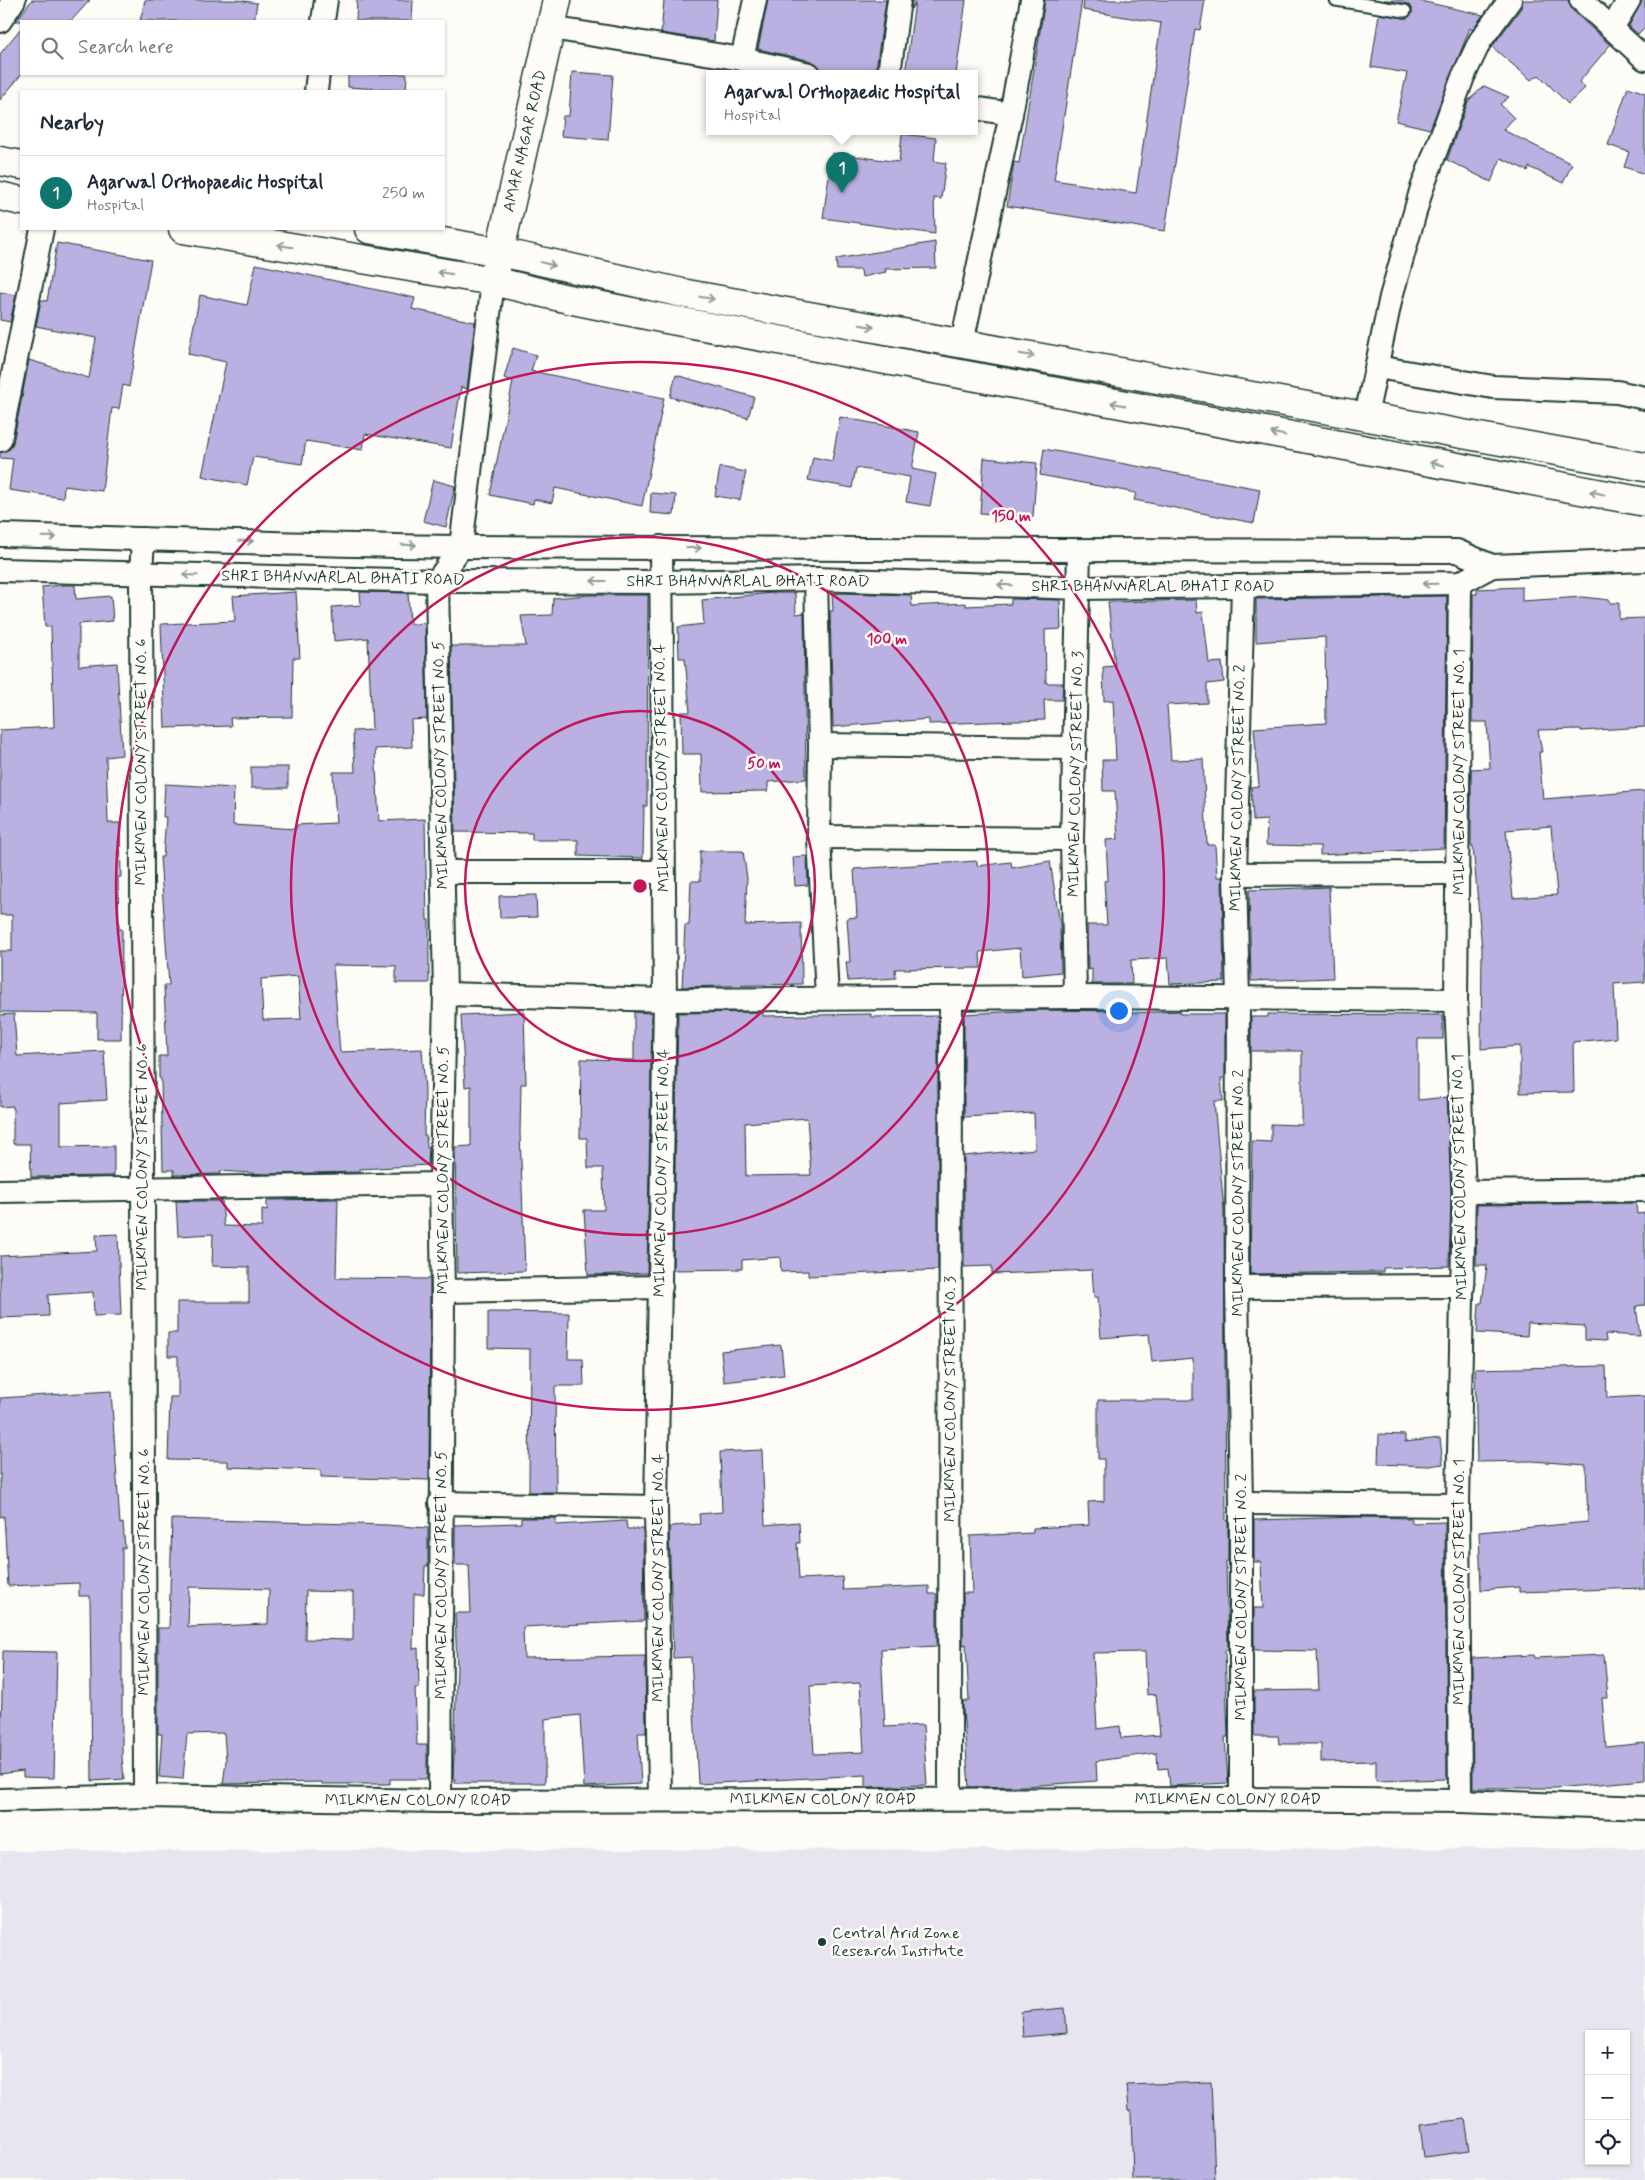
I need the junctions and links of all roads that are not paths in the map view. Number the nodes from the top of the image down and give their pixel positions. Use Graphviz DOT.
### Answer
graph roads {
  1 [pos="14,0"];
  2 [pos="326,0"];
  3 [pos="556,0"];
  4 [pos="755,0"];
  5 [pos="899,0"];
  6 [pos="1032,0"];
  7 [pos="1336,0"];
  8 [pos="1510,0"];
  9 [pos="1581,0"];
  10 [pos="1629,0"];
  11 [pos="1405,11"];
  12 [pos="324,20"];
  13 [pos="0,21"];
  14 [pos="551,28"];
  15 [pos="1612,28"];
  16 [pos="742,59"];
  17 [pos="1645,59"];
  18 [pos="791,70"];
  19 [pos="889,70"];
  20 [pos="318,75"];
  21 [pos="316,90"];
  22 [pos="978,109"];
  23 [pos="1011,114"];
  24 [pos="0,161"];
  25 [pos="20,165"];
  26 [pos="0,196"];
  27 [pos="20,201"];
  28 [pos="42,230"];
  29 [pos="189,230"];
  30 [pos="374,230"];
  31 [pos="500,252"];
  32 [pos="493,281"];
  33 [pos="962,343"];
  34 [pos="1376,372"];
  35 [pos="1645,398"];
  36 [pos="1368,407"];
  37 [pos="0,440"];
  38 [pos="1645,467"];
  39 [pos="1645,502"];
  40 [pos="0,536"];
  41 [pos="143,539"];
  42 [pos="461,547"];
  43 [pos="660,547"];
  44 [pos="1080,551"];
  45 [pos="1645,560"];
  46 [pos="1492,566"];
  47 [pos="0,570"];
  48 [pos="141,574"];
  49 [pos="816,579"];
  50 [pos="437,580"];
  51 [pos="660,582"];
  52 [pos="1460,584"];
  53 [pos="1243,586"];
  54 [pos="1080,588"];
  55 [pos="820,745"];
  56 [pos="1075,748"];
  57 [pos="819,837"];
  58 [pos="1072,839"];
  59 [pos="444,872"];
  60 [pos="663,872"];
  61 [pos="1458,873"];
  62 [pos="1235,874"];
  63 [pos="445,994"];
  64 [pos="1075,997"];
  65 [pos="827,998"];
  66 [pos="951,998"];
  67 [pos="665,1000"];
  68 [pos="1238,1000"];
  69 [pos="1456,1000"];
  70 [pos="441,1184"];
  71 [pos="142,1187"];
  72 [pos="0,1190"];
  73 [pos="1645,1190"];
  74 [pos="1464,1192"];
  75 [pos="1463,1286"];
  76 [pos="661,1287"];
  77 [pos="1237,1287"];
  78 [pos="443,1291"];
  79 [pos="440,1503"];
  80 [pos="1241,1504"];
  81 [pos="1458,1505"];
  82 [pos="656,1506"];
  83 [pos="145,1796"];
  84 [pos="950,1799"];
  85 [pos="1241,1799"];
  86 [pos="0,1800"];
  87 [pos="660,1800"];
  88 [pos="440,1801"];
  89 [pos="1460,1801"];
  90 [pos="1645,1808"];
  1 -- 13 [label="street"];
  2 -- 12 [label="street"];
  3 -- 14 [label="main road, AMAR NAGAR ROAD"];
  4 -- 16 [label="street"];
  5 -- 19 [label="street"];
  6 -- 23 [label="street"];
  7 -- 11 [label="lane"];
  8 -- 34 [label="street"];
  9 -- 15 [label="street"];
  10 -- 15 [label="street"];
  14 -- 16 [label="street"];
  14 -- 31 [label="main road, AMAR NAGAR ROAD"];
  15 -- 17 [label="street"];
  16 -- 18 [label="street"];
  20 -- 21 [label="street"];
  22 -- 23 [label="street"];
  23 -- 33 [label="street"];
  24 -- 25 [label="main road"];
  26 -- 27 [label="main road"];
  28 -- 37 [label="street"];
  32 -- 29 [label="main road, one-way"];
  30 -- 31 [label="main road"];
  31 -- 32 [label="main road, AMAR NAGAR ROAD"];
  31 -- 33 [label="main road, one-way"];
  39 -- 32 [label="main road, one-way"];
  32 -- 42 [label="street"];
  33 -- 36 [label="main road, one-way"];
  34 -- 35 [label="street"];
  34 -- 36 [label="street"];
  36 -- 38 [label="main road"];
  40 -- 41 [label="street, SHRI BHANWARLAL BHATI ROAD, one-way"];
  41 -- 42 [label="street, SHRI BHANWARLAL BHATI ROAD, one-way"];
  41 -- 48 [label="street, MILKMEN COLONY STREET NO. 6"];
  42 -- 43 [label="street, SHRI BHANWARLAL BHATI ROAD"];
  42 -- 50 [label="street"];
  43 -- 44 [label="street, SHRI BHANWARLAL BHATI ROAD, one-way"];
  43 -- 51 [label="street, MILKMEN COLONY STREET NO. 4"];
  44 -- 46 [label="street, SHRI BHANWARLAL BHATI ROAD"];
  44 -- 54 [label="street, MILKMEN COLONY STREET NO. 3"];
  45 -- 46 [label="street, SHRI BHANWARLAL BHATI ROAD"];
  46 -- 52 [label="street, SHRI BHANWARLAL BHATI ROAD"];
  47 -- 48 [label="street, SHRI BHANWARLAL BHATI ROAD"];
  50 -- 48 [label="street, SHRI BHANWARLAL BHATI ROAD, one-way"];
  48 -- 71 [label="street, MILKMEN COLONY STREET NO. 6"];
  49 -- 51 [label="street, SHRI BHANWARLAL BHATI ROAD"];
  54 -- 49 [label="street, SHRI BHANWARLAL BHATI ROAD, one-way"];
  49 -- 55 [label="street"];
  51 -- 50 [label="street, SHRI BHANWARLAL BHATI ROAD, one-way"];
  50 -- 59 [label="street, MILKMEN COLONY STREET NO. 5"];
  51 -- 60 [label="street, MILKMEN COLONY STREET NO. 4"];
  52 -- 53 [label="street, SHRI BHANWARLAL BHATI ROAD, one-way"];
  52 -- 61 [label="street, MILKMEN COLONY STREET NO. 1"];
  53 -- 54 [label="street, SHRI BHANWARLAL BHATI ROAD"];
  53 -- 62 [label="street, MILKMEN COLONY STREET NO. 2"];
  54 -- 56 [label="street, MILKMEN COLONY STREET NO. 3"];
  55 -- 56 [label="street"];
  55 -- 57 [label="street"];
  56 -- 58 [label="street, MILKMEN COLONY STREET NO. 3"];
  57 -- 58 [label="street"];
  57 -- 65 [label="street"];
  58 -- 64 [label="street, MILKMEN COLONY STREET NO. 3"];
  59 -- 60 [label="street"];
  59 -- 63 [label="street, MILKMEN COLONY STREET NO. 5"];
  60 -- 67 [label="street, MILKMEN COLONY STREET NO. 4"];
  61 -- 62 [label="street"];
  61 -- 69 [label="street, MILKMEN COLONY STREET NO. 1"];
  62 -- 68 [label="street, MILKMEN COLONY STREET NO. 2"];
  63 -- 67 [label="street"];
  63 -- 70 [label="street, MILKMEN COLONY STREET NO. 5"];
  64 -- 66 [label="street"];
  64 -- 68 [label="street"];
  65 -- 66 [label="street"];
  65 -- 67 [label="street"];
  66 -- 84 [label="street, MILKMEN COLONY STREET NO. 3"];
  67 -- 76 [label="street, MILKMEN COLONY STREET NO. 4"];
  68 -- 69 [label="street"];
  68 -- 77 [label="street, MILKMEN COLONY STREET NO. 2"];
  69 -- 74 [label="street, MILKMEN COLONY STREET NO. 1"];
  70 -- 71 [label="street"];
  70 -- 78 [label="street, MILKMEN COLONY STREET NO. 5"];
  71 -- 72 [label="street"];
  71 -- 83 [label="street, MILKMEN COLONY STREET NO. 6"];
  73 -- 74 [label="street"];
  74 -- 75 [label="street, MILKMEN COLONY STREET NO. 1"];
  75 -- 77 [label="street"];
  75 -- 81 [label="street, MILKMEN COLONY STREET NO. 1"];
  76 -- 78 [label="street"];
  76 -- 82 [label="street, MILKMEN COLONY STREET NO. 4"];
  77 -- 80 [label="street, MILKMEN COLONY STREET NO. 2"];
  78 -- 79 [label="street, MILKMEN COLONY STREET NO. 5"];
  79 -- 82 [label="street"];
  79 -- 88 [label="street, MILKMEN COLONY STREET NO. 5"];
  80 -- 81 [label="street"];
  80 -- 85 [label="street, MILKMEN COLONY STREET NO. 2"];
  81 -- 89 [label="street, MILKMEN COLONY STREET NO. 1"];
  82 -- 87 [label="street, MILKMEN COLONY STREET NO. 4"];
  83 -- 86 [label="street, MILKMEN COLONY ROAD"];
  83 -- 88 [label="street, MILKMEN COLONY ROAD"];
  84 -- 85 [label="street, MILKMEN COLONY ROAD"];
  84 -- 87 [label="street, MILKMEN COLONY ROAD"];
  85 -- 89 [label="street, MILKMEN COLONY ROAD"];
  87 -- 88 [label="street, MILKMEN COLONY ROAD"];
  89 -- 90 [label="street, MILKMEN COLONY ROAD"];
}
